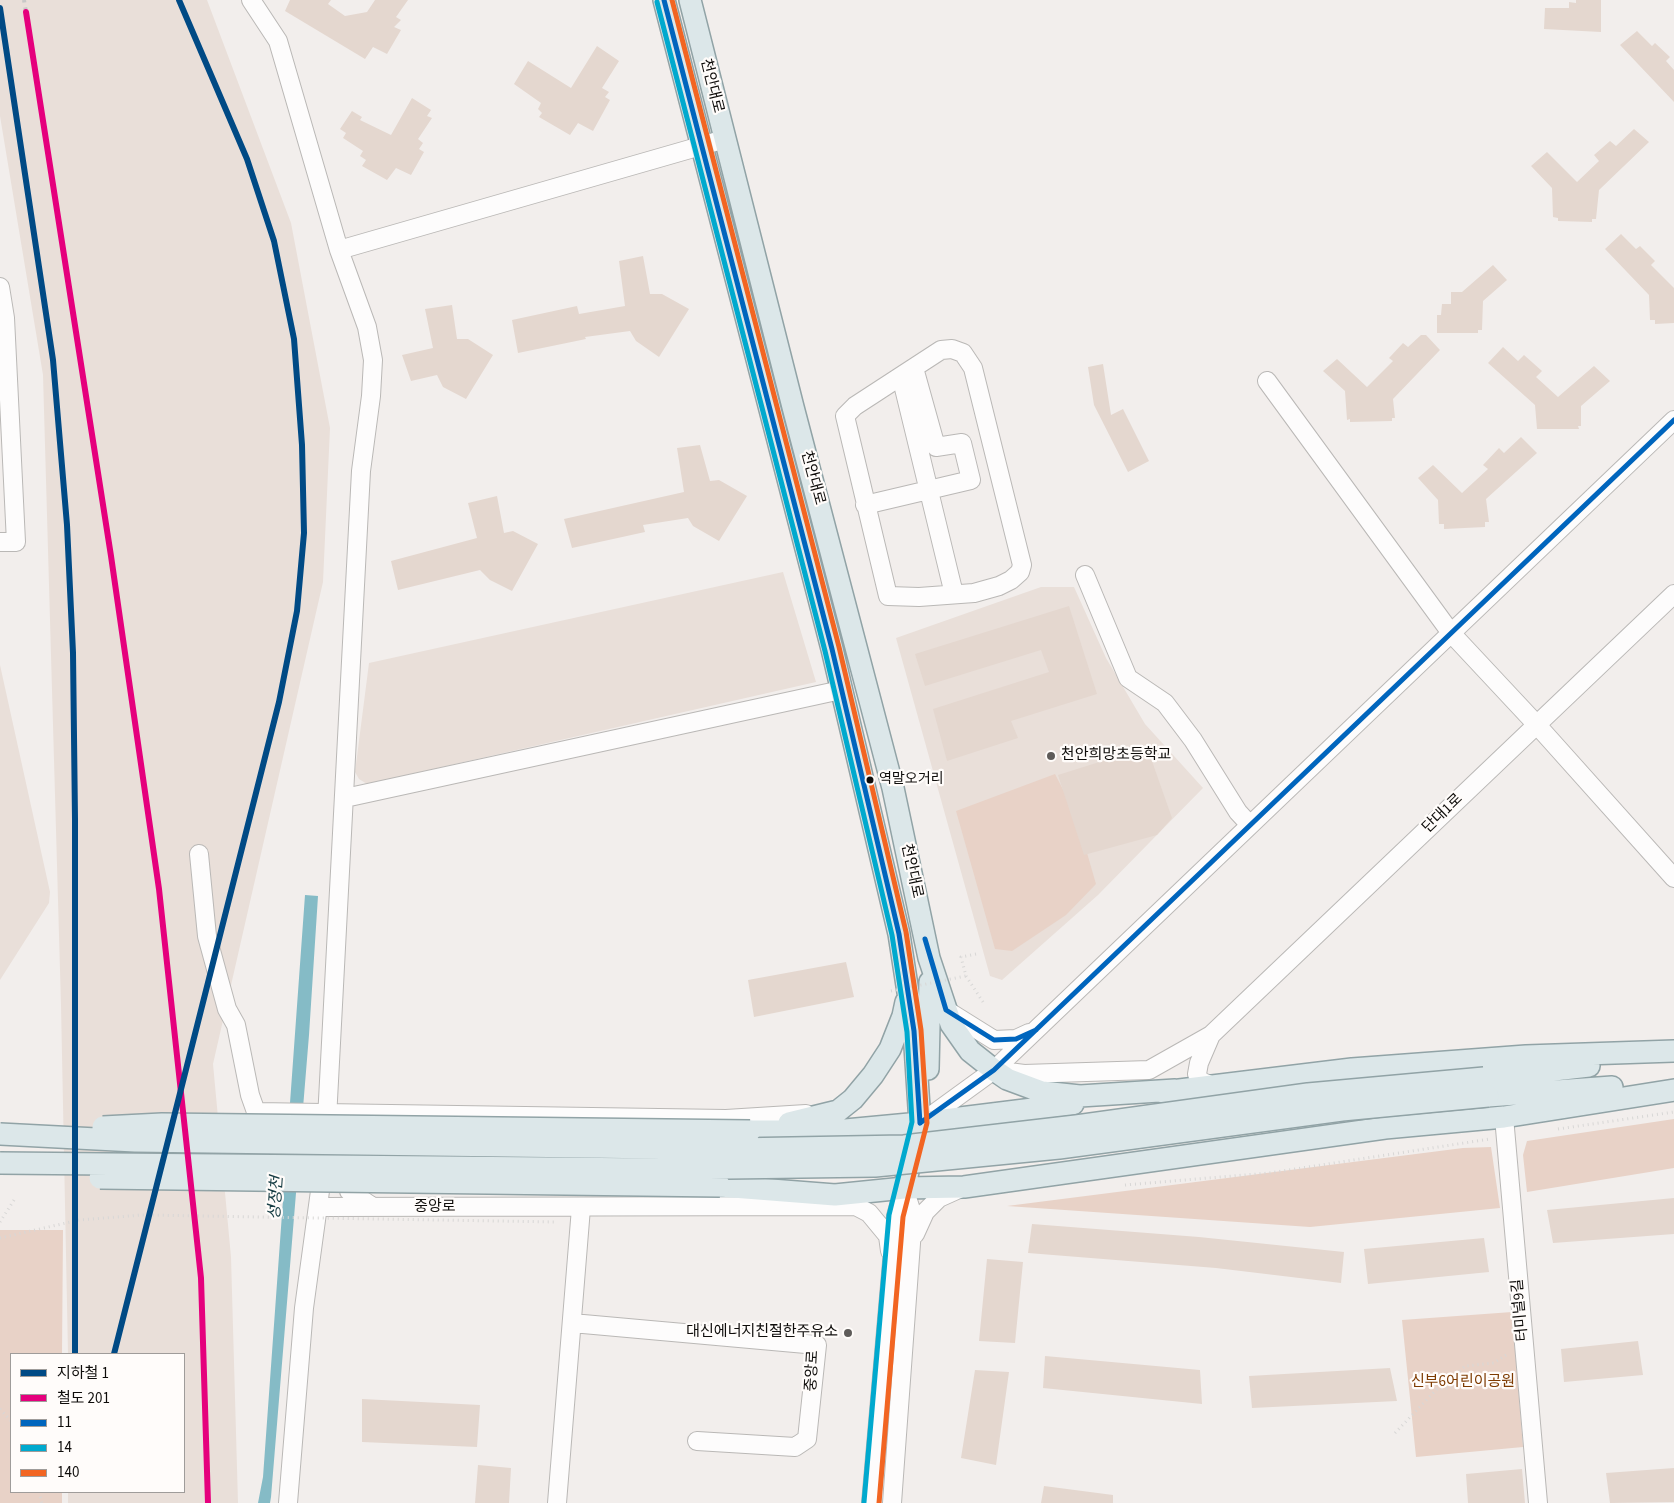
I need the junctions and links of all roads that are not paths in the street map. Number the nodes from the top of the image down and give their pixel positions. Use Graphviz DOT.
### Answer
graph roads {
  1 [pos="251,0"];
  2 [pos="664,0"];
  3 [pos="690,0"];
  4 [pos="725,139"];
  5 [pos="701,146"];
  6 [pos="339,250"];
  7 [pos="0,287"];
  8 [pos="905,369"];
  9 [pos="1267,381"];
  10 [pos="1674,420"];
  11 [pos="929,489"];
  12 [pos="865,505"];
  13 [pos="8,542"];
  14 [pos="1085,575"];
  15 [pos="954,594"];
  16 [pos="1674,594"];
  17 [pos="1450,633"];
  18 [pos="842,690"];
  19 [pos="1537,725"];
  20 [pos="345,798"];
  21 [pos="1250,826"];
  22 [pos="199,854"];
  23 [pos="1674,878"];
  24 [pos="929,958"];
  25 [pos="899,990"];
  26 [pos="946,1010"];
  27 [pos="1036,1030"];
  28 [pos="1211,1035"];
  29 [pos="1674,1052"];
  30 [pos="1674,1058"];
  31 [pos="994,1070"];
  32 [pos="1674,1080"];
  33 [pos="1213,1086"];
  34 [pos="1486,1087"];
  35 [pos="1175,1090"];
  36 [pos="1674,1090"];
  37 [pos="838,1111"];
  38 [pos="328,1114"];
  39 [pos="375,1114"];
  40 [pos="920,1123"];
  41 [pos="1505,1126"];
  42 [pos="750,1131"];
  43 [pos="0,1134"];
  44 [pos="0,1149"];
  45 [pos="343,1155"];
  46 [pos="0,1163"];
  47 [pos="0,1174"];
  48 [pos="964,1187"];
  49 [pos="904,1188"];
  50 [pos="835,1195"];
  51 [pos="856,1206"];
  52 [pos="319,1207"];
  53 [pos="372,1208"];
  54 [pos="581,1208"];
  55 [pos="911,1244"];
  56 [pos="892,1275"];
  57 [pos="572,1323"];
  58 [pos="697,1441"];
  59 [pos="288,1503"];
  60 [pos="557,1503"];
  61 [pos="871,1503"];
  62 [pos="892,1503"];
  63 [pos="1538,1503"];
  1 -- 6 [label="street"];
  2 -- 5 [label="main road, 천안대로"];
  3 -- 4 [label="main road, 천안대로"];
  4 -- 5 [label="street"];
  4 -- 24 [label="main road, 천안대로"];
  5 -- 6 [label="street"];
  5 -- 18 [label="main road, 천안대로"];
  6 -- 20 [label="street"];
  7 -- 13 [label="street"];
  8 -- 11 [label="street"];
  8 -- 11 [label="street"];
  8 -- 12 [label="street"];
  8 -- 15 [label="street"];
  9 -- 17 [label="street"];
  10 -- 17 [label="street"];
  11 -- 12 [label="street"];
  11 -- 15 [label="street"];
  12 -- 15 [label="street"];
  14 -- 21 [label="street"];
  16 -- 19 [label="street, 단대1로"];
  17 -- 19 [label="street"];
  17 -- 21 [label="street"];
  18 -- 20 [label="street"];
  18 -- 25 [label="main road, 천안대로"];
  19 -- 23 [label="street"];
  19 -- 28 [label="street, 단대1로"];
  20 -- 38 [label="street"];
  21 -- 27 [label="street"];
  22 -- 38 [label="street"];
  24 -- 26 [label="main road"];
  24 -- 40 [label="main road"];
  25 -- 37 [label="main road"];
  25 -- 40 [label="main road, 천안대로"];
  26 -- 27 [label="street"];
  26 -- 31 [label="main road"];
  27 -- 31 [label="street"];
  28 -- 31 [label="street"];
  28 -- 33 [label="street"];
  29 -- 33 [label="main road"];
  30 -- 34 [label="main road"];
  31 -- 35 [label="main road"];
  31 -- 40 [label="street"];
  32 -- 34 [label="main road"];
  33 -- 35 [label="main road"];
  34 -- 43 [label="main road, bridge"];
  34 -- 46 [label="main road, bridge"];
  35 -- 40 [label="main road"];
  36 -- 41 [label="main road"];
  37 -- 39 [label="street"];
  37 -- 42 [label="main road"];
  38 -- 39 [label="street"];
  38 -- 45 [label="street"];
  38 -- 52 [label="street"];
  39 -- 45 [label="street"];
  40 -- 42 [label="main road"];
  40 -- 49 [label="main road, 천안대로"];
  41 -- 48 [label="main road"];
  41 -- 63 [label="street, 터미널9길"];
  42 -- 43 [label="main road, bridge"];
  43 -- 44 [label="street"];
  45 -- 53 [label="street"];
  47 -- 50 [label="main road, bridge"];
  48 -- 49 [label="main road"];
  48 -- 55 [label="street"];
  49 -- 50 [label="main road"];
  49 -- 55 [label="street"];
  49 -- 56 [label="street"];
  50 -- 51 [label="street"];
  51 -- 54 [label="street, 중앙로"];
  51 -- 56 [label="street"];
  52 -- 53 [label="street, 중앙로"];
  52 -- 59 [label="street"];
  53 -- 54 [label="street, 중앙로"];
  54 -- 57 [label="street"];
  55 -- 62 [label="street"];
  56 -- 61 [label="street"];
  57 -- 58 [label="street, 중앙로"];
  57 -- 60 [label="street"];
}
